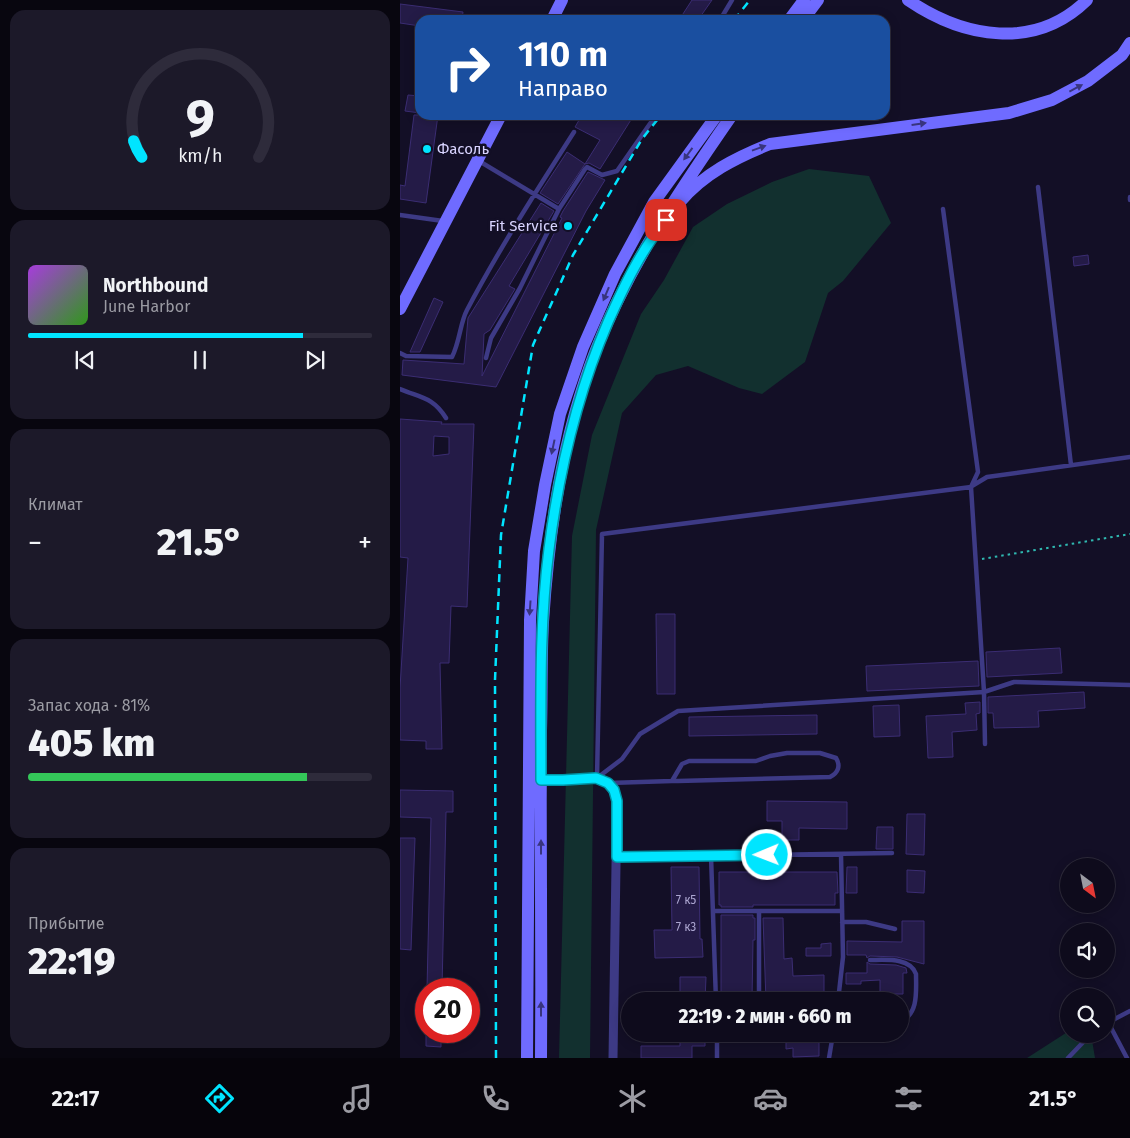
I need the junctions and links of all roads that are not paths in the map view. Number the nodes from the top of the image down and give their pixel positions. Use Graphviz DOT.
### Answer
graph roads {
  1 [pos="562,0"];
  2 [pos="732,0"];
  3 [pos="804,0"];
  4 [pos="818,0"];
  5 [pos="908,0"];
  6 [pos="1087,0"];
  7 [pos="554,15"];
  8 [pos="723,15"];
  9 [pos="793,15"];
  10 [pos="807,15"];
  11 [pos="1130,44"];
  12 [pos="498,120"];
  13 [pos="653,120"];
  14 [pos="713,120"];
  15 [pos="729,120"];
  16 [pos="574,132"];
  17 [pos="478,160"];
  18 [pos="1038,187"];
  19 [pos="535,194"];
  20 [pos="559,209"];
  21 [pos="943,209"];
  22 [pos="400,215"];
  23 [pos="444,222"];
  24 [pos="655,233"];
  25 [pos="400,309"];
  26 [pos="400,352"];
  27 [pos="486,358"];
  28 [pos="400,389"];
  29 [pos="446,418"];
  30 [pos="1130,457"];
  31 [pos="1071,465"];
  32 [pos="971,487"];
  33 [pos="1130,685"];
  34 [pos="984,692"];
  35 [pos="985,744"];
  36 [pos="596,778"];
  37 [pos="541,780"];
  38 [pos="672,781"];
  39 [pos="608,783"];
  40 [pos="892,853"];
  41 [pos="841,854"];
  42 [pos="711,856"];
  43 [pos="617,857"];
  44 [pos="713,911"];
  45 [pos="759,911"];
  46 [pos="842,911"];
  47 [pos="842,922"];
  48 [pos="894,929"];
  49 [pos="870,960"];
  50 [pos="716,992"];
  51 [pos="759,992"];
  52 [pos="839,992"];
  53 [pos="1130,1010"];
  54 [pos="909,1015"];
  55 [pos="1115,1018"];
  56 [pos="1115,1036"];
  57 [pos="716,1042"];
  58 [pos="832,1042"];
  59 [pos="1082,1043"];
  60 [pos="528,1058"];
  61 [pos="541,1058"];
  62 [pos="613,1058"];
  63 [pos="717,1058"];
  64 [pos="829,1058"];
  65 [pos="1068,1058"];
  66 [pos="1127,1058"];
  1 -- 7 [label="main road"];
  2 -- 8 [label="lane"];
  3 -- 9 [label="main road"];
  4 -- 10 [label="main road"];
  5 -- 6 [label="main road"];
  24 -- 11 [label="main road, one-way"];
  12 -- 17 [label="main road"];
  13 -- 20 [label="lane"];
  14 -- 60 [label="main road, one-way"];
  15 -- 24 [label="main road"];
  16 -- 19 [label="lane"];
  17 -- 19 [label="lane"];
  17 -- 23 [label="main road"];
  18 -- 31 [label="lane"];
  19 -- 20 [label="lane"];
  19 -- 26 [label="lane"];
  20 -- 27 [label="lane"];
  21 -- 32 [label="lane"];
  22 -- 23 [label="lane"];
  23 -- 25 [label="main road"];
  24 -- 37 [label="main road"];
  28 -- 29 [label="lane"];
  30 -- 31 [label="lane"];
  31 -- 32 [label="lane"];
  32 -- 34 [label="lane"];
  32 -- 36 [label="lane"];
  33 -- 34 [label="lane"];
  34 -- 35 [label="lane"];
  34 -- 36 [label="lane"];
  36 -- 37 [label="street"];
  36 -- 39 [label="street"];
  61 -- 37 [label="main road, one-way"];
  38 -- 38 [label="lane"];
  38 -- 39 [label="lane"];
  39 -- 43 [label="street"];
  40 -- 41 [label="lane"];
  41 -- 42 [label="lane"];
  41 -- 46 [label="lane"];
  42 -- 43 [label="lane"];
  42 -- 44 [label="lane"];
  43 -- 62 [label="street"];
  44 -- 45 [label="lane"];
  44 -- 50 [label="lane"];
  45 -- 46 [label="lane"];
  45 -- 51 [label="lane"];
  46 -- 47 [label="lane"];
  47 -- 48 [label="lane"];
  47 -- 52 [label="lane"];
  49 -- 54 [label="lane"];
  53 -- 55 [label="lane"];
  56 -- 66 [label="lane"];
  57 -- 63 [label="lane"];
  58 -- 64 [label="lane"];
  59 -- 65 [label="lane"];
}
